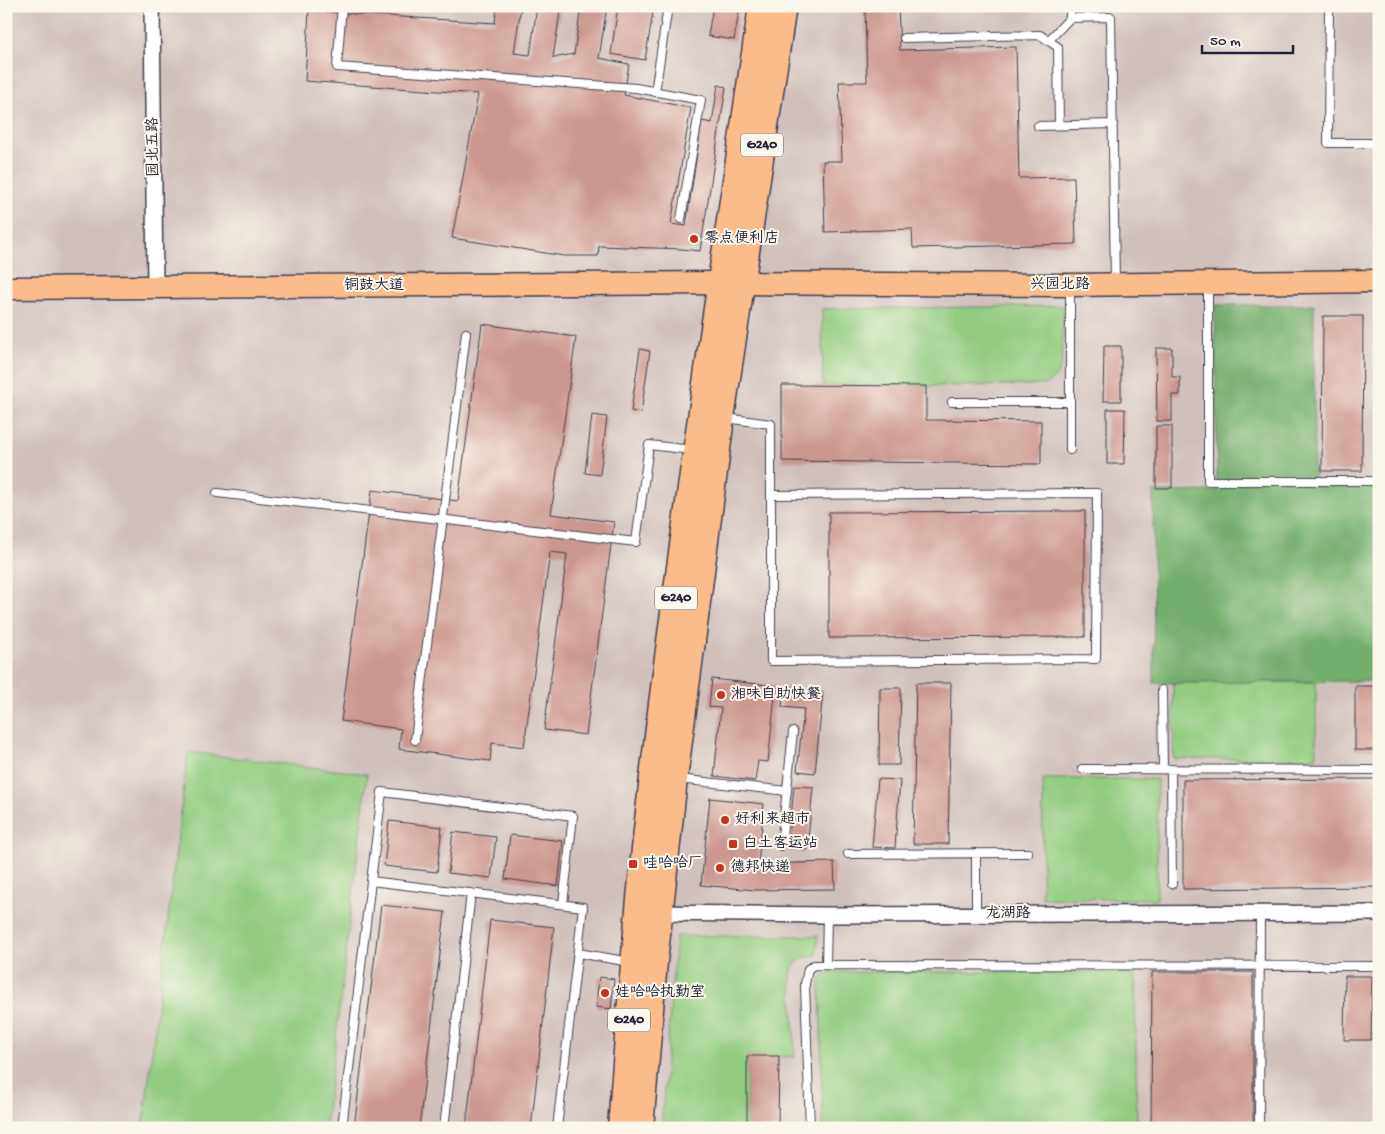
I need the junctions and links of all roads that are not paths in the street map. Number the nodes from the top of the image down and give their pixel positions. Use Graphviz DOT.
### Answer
graph roads {
  1 [pos="152,6"];
  2 [pos="342,6"];
  3 [pos="668,6"];
  4 [pos="762,6"];
  5 [pos="783,6"];
  6 [pos="1070,6"];
  7 [pos="1329,6"];
  8 [pos="1070,18"];
  9 [pos="904,38"];
  10 [pos="1050,40"];
  11 [pos="655,92"];
  12 [pos="1113,124"];
  13 [pos="1059,125"];
  14 [pos="1038,126"];
  15 [pos="1379,143"];
  16 [pos="681,219"];
  17 [pos="1379,281"];
  18 [pos="1208,283"];
  19 [pos="731,284"];
  20 [pos="1116,284"];
  21 [pos="1070,285"];
  22 [pos="6,288"];
  23 [pos="155,288"];
  24 [pos="466,333"];
  25 [pos="952,402"];
  26 [pos="1070,402"];
  27 [pos="720,418"];
  28 [pos="695,450"];
  29 [pos="1070,450"];
  30 [pos="1379,481"];
  31 [pos="217,493"];
  32 [pos="771,495"];
  33 [pos="442,519"];
  34 [pos="1162,690"];
  35 [pos="793,732"];
  36 [pos="415,740"];
  37 [pos="1082,769"];
  38 [pos="1162,769"];
  39 [pos="1171,769"];
  40 [pos="1379,770"];
  41 [pos="674,779"];
  42 [pos="787,791"];
  43 [pos="781,846"];
  44 [pos="976,853"];
  45 [pos="1028,853"];
  46 [pos="848,854"];
  47 [pos="371,881"];
  48 [pos="1172,884"];
  49 [pos="471,893"];
  50 [pos="562,904"];
  51 [pos="649,913"];
  52 [pos="1379,913"];
  53 [pos="976,914"];
  54 [pos="828,915"];
  55 [pos="1260,915"];
  56 [pos="578,953"];
  57 [pos="633,963"];
  58 [pos="826,965"];
  59 [pos="1260,966"];
  60 [pos="1374,966"];
  61 [pos="342,1128"];
  62 [pos="444,1128"];
  63 [pos="557,1128"];
  64 [pos="621,1128"];
  65 [pos="640,1128"];
  66 [pos="810,1128"];
  67 [pos="1259,1128"];
  1 -- 23 [label="street, 园北五路"];
  2 -- 11 [label="lane"];
  3 -- 11 [label="lane"];
  4 -- 19 [label="highway, G240"];
  5 -- 19 [label="highway, G240"];
  6 -- 8 [label="lane"];
  7 -- 15 [label="lane"];
  8 -- 10 [label="lane"];
  8 -- 12 [label="lane"];
  9 -- 10 [label="lane"];
  10 -- 13 [label="lane"];
  11 -- 16 [label="lane"];
  12 -- 13 [label="lane"];
  12 -- 20 [label="lane"];
  13 -- 14 [label="lane"];
  17 -- 18 [label="main road, 兴园北路"];
  18 -- 20 [label="main road, 兴园北路"];
  18 -- 30 [label="lane"];
  19 -- 21 [label="main road, 兴园北路"];
  19 -- 23 [label="main road, 铜鼓大道"];
  19 -- 27 [label="highway, G240"];
  19 -- 28 [label="highway, G240"];
  20 -- 21 [label="main road, 兴园北路"];
  21 -- 26 [label="lane"];
  22 -- 23 [label="main road, 铜鼓大道"];
  24 -- 33 [label="lane"];
  25 -- 26 [label="lane"];
  26 -- 29 [label="lane"];
  27 -- 32 [label="lane"];
  27 -- 41 [label="highway, G240"];
  28 -- 33 [label="lane"];
  28 -- 51 [label="highway, G240"];
  31 -- 33 [label="lane"];
  32 -- 32 [label="lane"];
  33 -- 36 [label="lane"];
  34 -- 38 [label="lane"];
  35 -- 42 [label="lane"];
  37 -- 38 [label="lane"];
  38 -- 39 [label="lane"];
  39 -- 40 [label="lane"];
  39 -- 48 [label="lane"];
  41 -- 42 [label="lane"];
  41 -- 51 [label="highway, G240"];
  42 -- 43 [label="lane"];
  44 -- 45 [label="lane"];
  44 -- 46 [label="lane"];
  44 -- 53 [label="lane"];
  47 -- 49 [label="lane"];
  47 -- 50 [label="lane"];
  47 -- 61 [label="lane"];
  49 -- 50 [label="lane"];
  49 -- 62 [label="lane"];
  50 -- 56 [label="lane"];
  51 -- 54 [label="street, 龙湖路"];
  51 -- 57 [label="highway, G240"];
  51 -- 65 [label="highway, G240"];
  52 -- 55 [label="street, 龙湖路"];
  53 -- 54 [label="street, 龙湖路"];
  53 -- 55 [label="street, 龙湖路"];
  54 -- 58 [label="lane"];
  55 -- 59 [label="lane"];
  56 -- 57 [label="lane"];
  56 -- 63 [label="lane"];
  57 -- 64 [label="highway, G240"];
  58 -- 59 [label="lane"];
  58 -- 66 [label="lane"];
  59 -- 60 [label="lane"];
  59 -- 67 [label="lane"];
}
